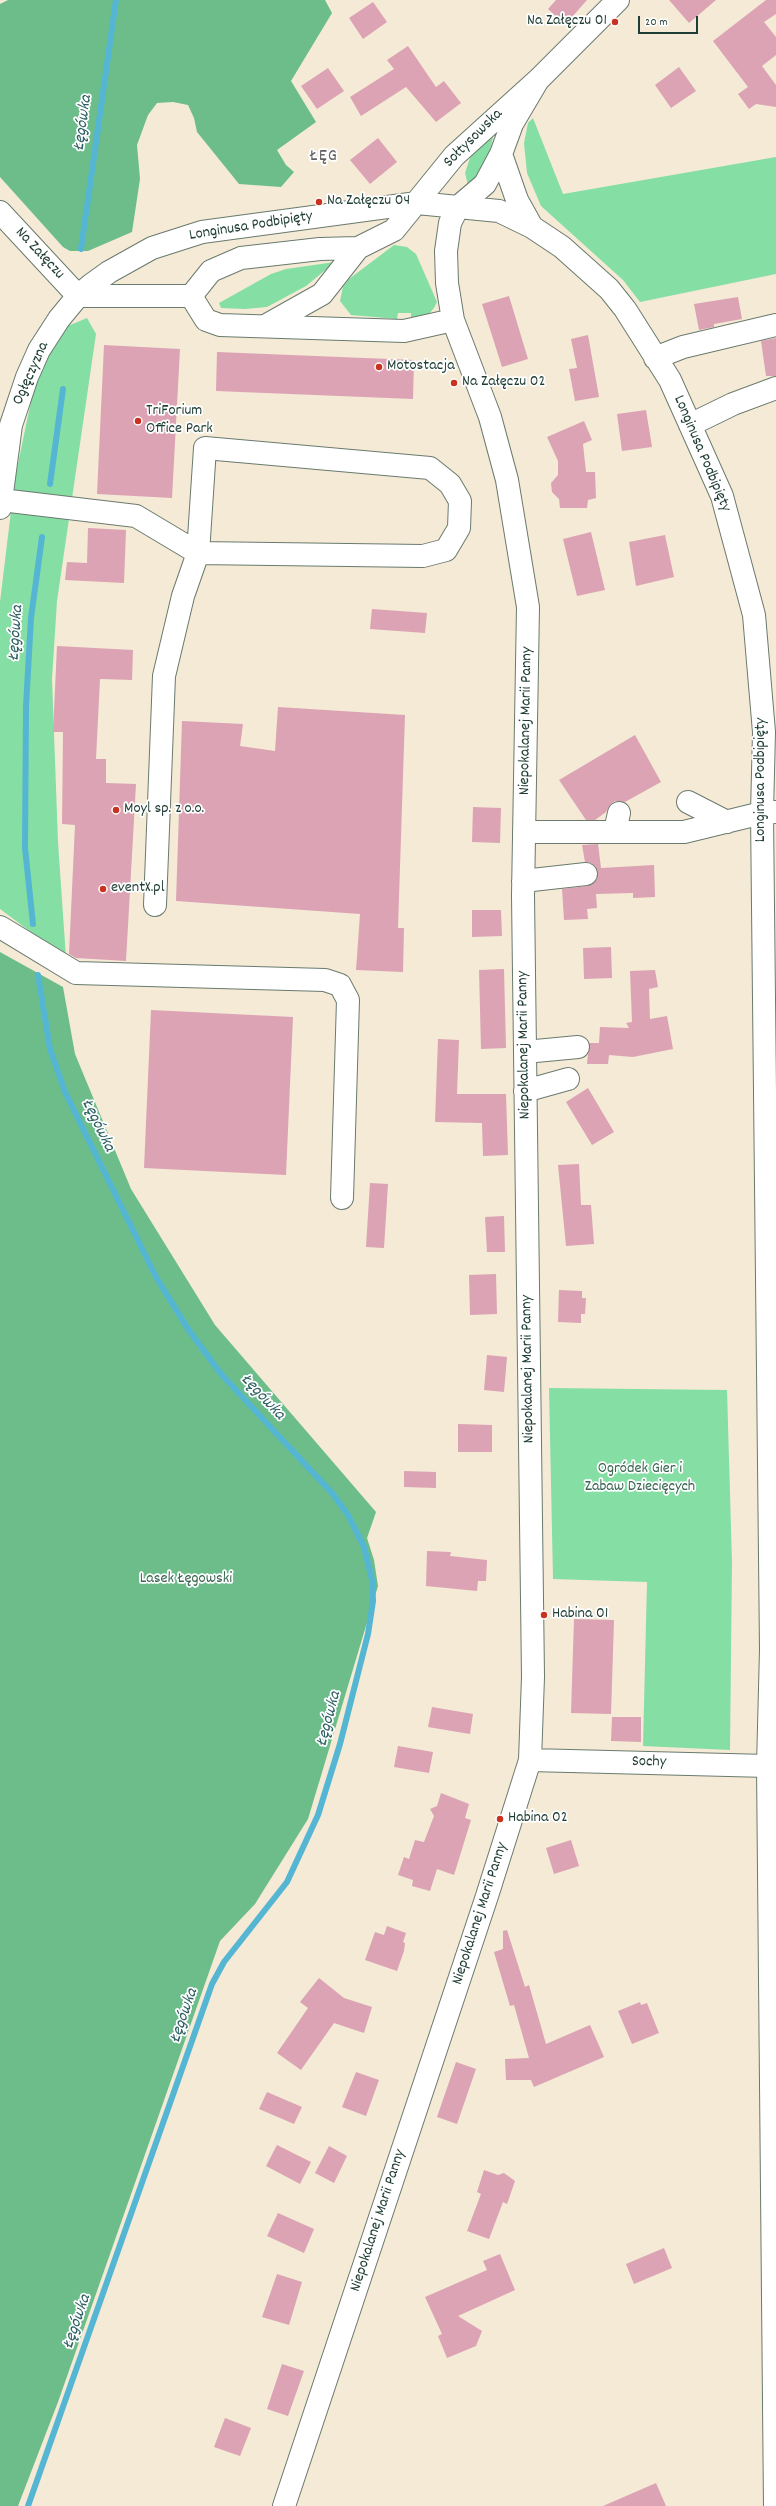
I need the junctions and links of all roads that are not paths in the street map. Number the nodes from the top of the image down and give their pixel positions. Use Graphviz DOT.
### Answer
graph roads {
  1 [pos="618,0"];
  2 [pos="538,80"];
  3 [pos="501,154"];
  4 [pos="417,203"];
  5 [pos="458,206"];
  6 [pos="0,212"];
  7 [pos="532,227"];
  8 [pos="358,248"];
  9 [pos="78,296"];
  10 [pos="191,296"];
  11 [pos="453,320"];
  12 [pos="776,325"];
  13 [pos="265,326"];
  14 [pos="655,358"];
  15 [pos="776,388"];
  16 [pos="690,425"];
  17 [pos="0,504"];
  18 [pos="198,553"];
  19 [pos="688,802"];
  20 [pos="769,812"];
  21 [pos="727,822"];
  22 [pos="524,832"];
  23 [pos="586,874"];
  24 [pos="523,881"];
  25 [pos="155,904"];
  26 [pos="0,927"];
  27 [pos="770,1000"];
  28 [pos="578,1047"];
  29 [pos="525,1052"];
  30 [pos="568,1079"];
  31 [pos="525,1091"];
  32 [pos="771,1185"];
  33 [pos="342,1198"];
  34 [pos="771,1246"];
  35 [pos="772,1512"];
  36 [pos="773,1649"];
  37 [pos="530,1760"];
  38 [pos="768,1766"];
  39 [pos="773,1820"];
  40 [pos="284,2506"];
  41 [pos="775,2506"];
  1 -- 2 [label="street, Sołtysowska"];
  2 -- 3 [label="street, Sołtysowska"];
  2 -- 4 [label="street, Sołtysowska"];
  3 -- 5 [label="street, Sołtysowska"];
  3 -- 7 [label="street, Sołtysowska"];
  4 -- 5 [label="street, Longinusa Podbipięty"];
  4 -- 8 [label="street, Sołtysowska"];
  4 -- 9 [label="street, Longinusa Podbipięty"];
  5 -- 7 [label="street, Longinusa Podbipięty"];
  5 -- 11 [label="street, Niepokalanej Marii Panny"];
  6 -- 9 [label="street, Na Załęczu"];
  7 -- 14 [label="street, Longinusa Podbipięty"];
  8 -- 10 [label="street"];
  8 -- 13 [label="street"];
  9 -- 10 [label="street"];
  9 -- 17 [label="street, Ogłęczyzna"];
  10 -- 13 [label="street"];
  11 -- 13 [label="street"];
  11 -- 22 [label="street, Niepokalanej Marii Panny"];
  12 -- 14 [label="street"];
  14 -- 16 [label="street, Longinusa Podbipięty"];
  15 -- 16 [label="street"];
  16 -- 20 [label="street, Longinusa Podbipięty"];
  17 -- 18 [label="street"];
  18 -- 18 [label="street"];
  18 -- 25 [label="street"];
  19 -- 21 [label="street"];
  20 -- 21 [label="street"];
  20 -- 27 [label="street, Longinusa Podbipięty"];
  21 -- 22 [label="street"];
  22 -- 24 [label="street, Niepokalanej Marii Panny"];
  23 -- 24 [label="street"];
  24 -- 29 [label="street, Niepokalanej Marii Panny"];
  26 -- 33 [label="street"];
  27 -- 32 [label="street, Longinusa Podbipięty"];
  28 -- 29 [label="street"];
  29 -- 31 [label="street, Niepokalanej Marii Panny"];
  30 -- 31 [label="street"];
  31 -- 37 [label="street, Niepokalanej Marii Panny"];
  32 -- 34 [label="street, Longinusa Podbipięty"];
  34 -- 35 [label="street, Longinusa Podbipięty"];
  35 -- 36 [label="street, Longinusa Podbipięty"];
  36 -- 38 [label="street, Longinusa Podbipięty"];
  37 -- 38 [label="street, Sochy"];
  37 -- 40 [label="street, Niepokalanej Marii Panny"];
  38 -- 39 [label="street, Longinusa Podbipięty"];
  39 -- 41 [label="street, Longinusa Podbipięty"];
}
